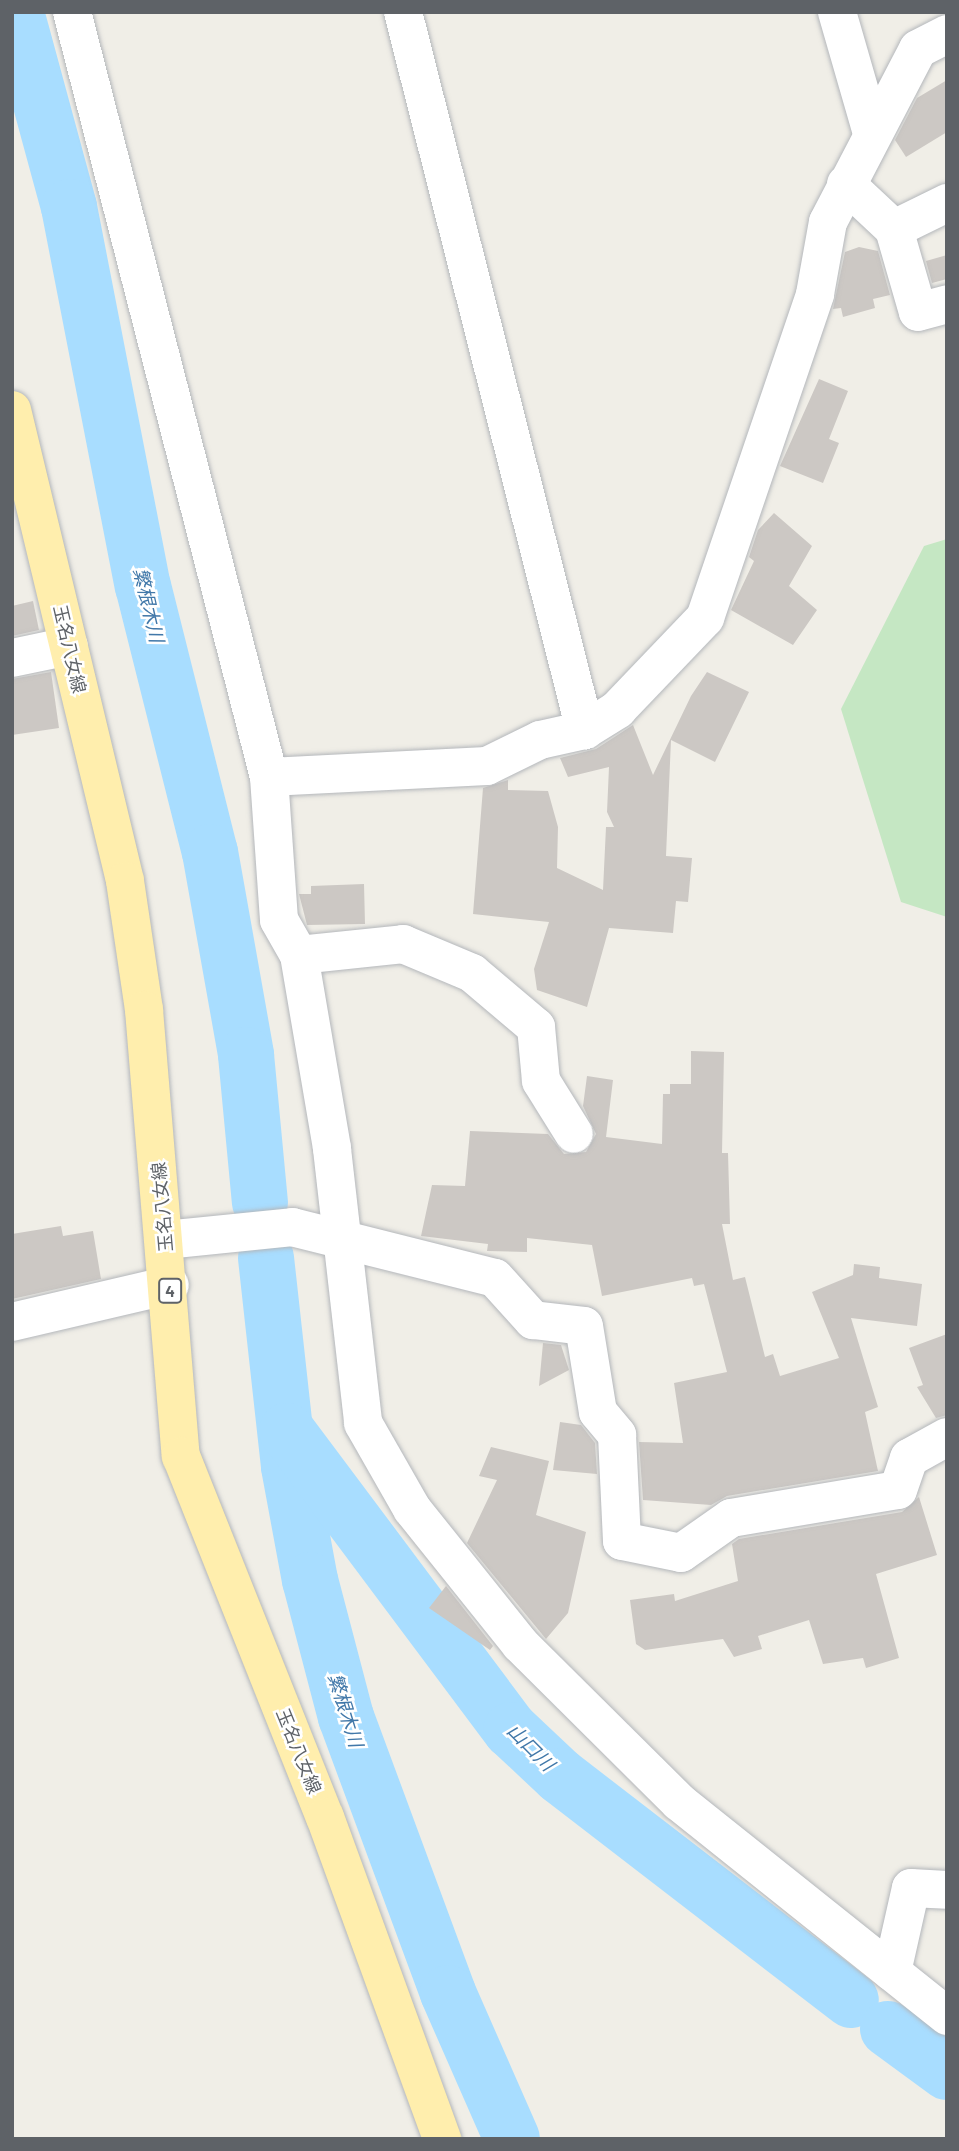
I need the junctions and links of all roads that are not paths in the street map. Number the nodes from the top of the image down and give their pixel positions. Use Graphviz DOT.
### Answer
graph roads {
  1 [pos="72,12"];
  2 [pos="403,12"];
  3 [pos="837,12"];
  4 [pos="947,34"];
  5 [pos="871,130"];
  6 [pos="846,184"];
  7 [pos="947,203"];
  8 [pos="894,229"];
  9 [pos="947,304"];
  10 [pos="12,410"];
  11 [pos="69,646"];
  12 [pos="12,658"];
  13 [pos="585,730"];
  14 [pos="269,777"];
  15 [pos="299,955"];
  16 [pos="574,1134"];
  17 [pos="341,1239"];
  18 [pos="165,1240"];
  19 [pos="170,1285"];
  20 [pos="12,1322"];
  21 [pos="947,1437"];
  22 [pos="947,1890"];
  23 [pos="892,1972"];
  24 [pos="947,2016"];
  25 [pos="442,2139"];
  1 -- 14 [label="street"];
  2 -- 13 [label="street"];
  3 -- 5 [label="street"];
  4 -- 5 [label="street"];
  5 -- 6 [label="street"];
  6 -- 8 [label="street"];
  6 -- 13 [label="street"];
  7 -- 8 [label="street"];
  8 -- 9 [label="street"];
  10 -- 11 [label="main road, 玉名八女線 / 4"];
  11 -- 12 [label="street"];
  11 -- 18 [label="main road, 玉名八女線 / 4"];
  13 -- 14 [label="street"];
  14 -- 15 [label="street"];
  15 -- 16 [label="street"];
  15 -- 17 [label="street"];
  17 -- 18 [label="street"];
  17 -- 21 [label="street"];
  17 -- 23 [label="street"];
  18 -- 19 [label="main road, 玉名八女線 / 4"];
  19 -- 20 [label="street"];
  19 -- 25 [label="main road, 玉名八女線 / 4"];
  22 -- 23 [label="street"];
  23 -- 24 [label="street"];
}
